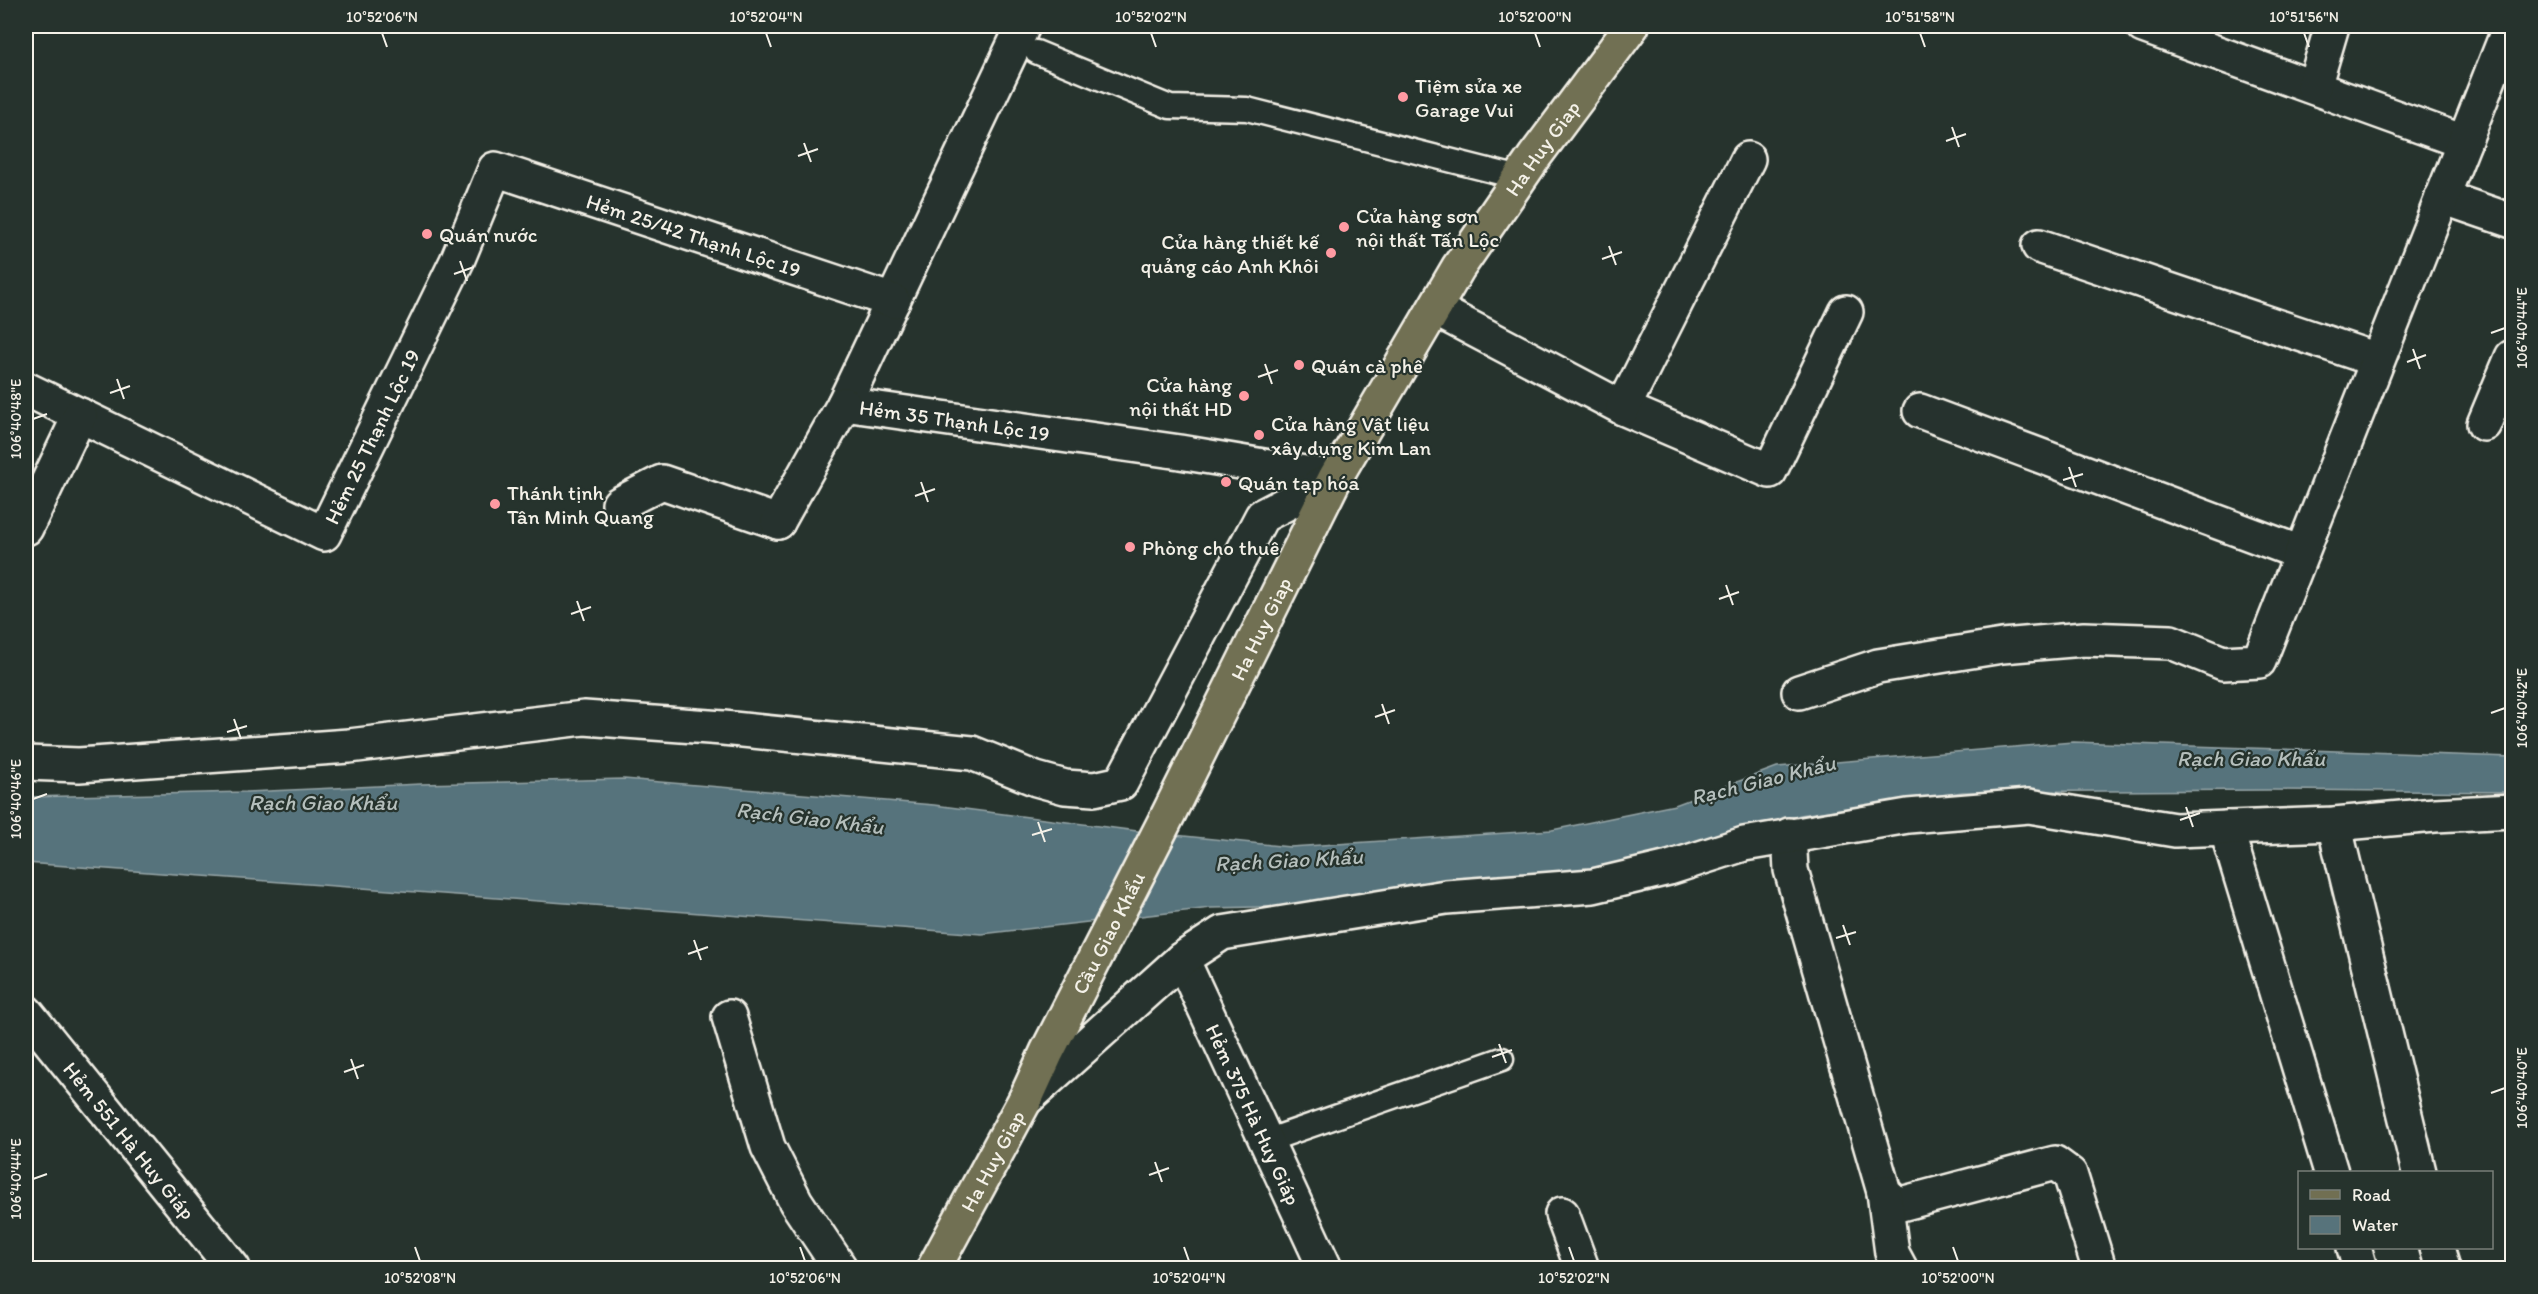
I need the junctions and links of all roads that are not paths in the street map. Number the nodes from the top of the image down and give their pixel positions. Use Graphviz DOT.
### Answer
graph roads {
  1 [pos="1632,26"];
  2 [pos="2143,26"];
  3 [pos="2332,26"];
  4 [pos="2510,26"];
  5 [pos="1030,39"];
  6 [pos="2314,87"];
  7 [pos="2464,142"];
  8 [pos="1748,159"];
  9 [pos="495,169"];
  10 [pos="1520,178"];
  11 [pos="2442,197"];
  12 [pos="2512,221"];
  13 [pos="2039,246"];
  14 [pos="892,301"];
  15 [pos="1435,309"];
  16 [pos="1846,312"];
  17 [pos="2512,357"];
  18 [pos="2377,360"];
  19 [pos="26,389"];
  20 [pos="844,404"];
  21 [pos="1623,408"];
  22 [pos="1920,411"];
  23 [pos="80,415"];
  24 [pos="2484,424"];
  25 [pos="1335,478"];
  26 [pos="619,504"];
  27 [pos="26,528"];
  28 [pos="2301,553"];
  29 [pos="1799,692"];
  30 [pos="26,763"];
  31 [pos="2512,811"];
  32 [pos="1169,813"];
  33 [pos="2334,824"];
  34 [pos="2226,828"];
  35 [pos="1789,835"];
  36 [pos="1182,959"];
  37 [pos="26,1012"];
  38 [pos="729,1017"];
  39 [pos="1047,1052"];
  40 [pos="1502,1059"];
  41 [pos="1025,1100"];
  42 [pos="1266,1140"];
  43 [pos="2330,1171"];
  44 [pos="2419,1171"];
  45 [pos="1884,1192"];
  46 [pos="1562,1214"];
  47 [pos="2354,1249"];
  48 [pos="2438,1249"];
  49 [pos="233,1269"];
  50 [pos="840,1269"];
  51 [pos="934,1269"];
  52 [pos="1325,1269"];
  53 [pos="1582,1269"];
  54 [pos="1900,1269"];
  55 [pos="2100,1269"];
  56 [pos="2360,1269"];
  57 [pos="2443,1269"];
  1 -- 10 [label="main road, Ha Huy Giap"];
  2 -- 6 [label="street"];
  3 -- 6 [label="street"];
  4 -- 7 [label="street"];
  5 -- 10 [label="lane"];
  5 -- 14 [label="street, Hẻm 35 Thạnh Lộc 19"];
  6 -- 7 [label="street"];
  7 -- 11 [label="street"];
  8 -- 21 [label="street"];
  9 -- 14 [label="street, Hẻm 25/42 Thạnh Lộc 19"];
  9 -- 23 [label="street, Hẻm 25 Thạnh Lộc 19"];
  10 -- 15 [label="main road, Ha Huy Giap"];
  11 -- 12 [label="street"];
  11 -- 18 [label="street"];
  13 -- 18 [label="street"];
  14 -- 20 [label="street, Hẻm 35 Thạnh Lộc 19"];
  15 -- 21 [label="street"];
  15 -- 25 [label="main road, Ha Huy Giap"];
  16 -- 21 [label="street"];
  17 -- 24 [label="street"];
  18 -- 28 [label="street"];
  19 -- 23 [label="street, Hẻm 25 Thạnh Lộc 19"];
  20 -- 25 [label="street, Hẻm 35 Thạnh Lộc 19"];
  20 -- 26 [label="street"];
  22 -- 28 [label="street"];
  23 -- 27 [label="street"];
  25 -- 30 [label="street"];
  25 -- 32 [label="main road, Ha Huy Giap"];
  28 -- 29 [label="street"];
  31 -- 33 [label="street"];
  32 -- 39 [label="main road, Cầu Giao Khẩu"];
  33 -- 34 [label="street"];
  33 -- 44 [label="street"];
  34 -- 35 [label="street"];
  34 -- 43 [label="street"];
  35 -- 36 [label="street"];
  35 -- 45 [label="street"];
  36 -- 41 [label="street"];
  36 -- 42 [label="street, Hẻm 375 Hà Huy Giáp"];
  37 -- 49 [label="street, Hẻm 551 Hà Huy Giáp"];
  38 -- 50 [label="street"];
  39 -- 41 [label="main road, Ha Huy Giap"];
  40 -- 42 [label="lane"];
  41 -- 51 [label="main road, Ha Huy Giap"];
  42 -- 52 [label="street, Hẻm 375 Hà Huy Giáp"];
  45 -- 54 [label="street"];
  45 -- 55 [label="street"];
  46 -- 53 [label="street"];
  47 -- 56 [label="street"];
  48 -- 57 [label="street"];
}
